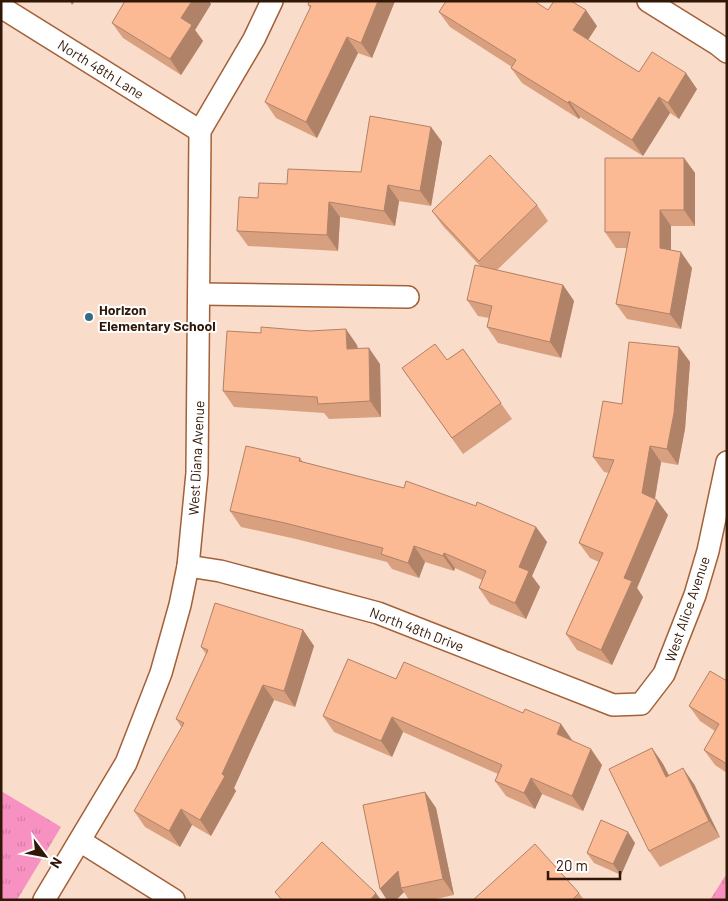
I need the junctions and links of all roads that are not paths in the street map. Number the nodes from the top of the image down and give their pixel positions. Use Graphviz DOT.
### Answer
graph roads {
  1 [pos="272,1"];
  2 [pos="648,1"];
  3 [pos="1,6"];
  4 [pos="727,52"];
  5 [pos="200,131"];
  6 [pos="200,294"];
  7 [pos="408,297"];
  8 [pos="727,462"];
  9 [pos="723,508"];
  10 [pos="188,566"];
  11 [pos="640,704"];
  12 [pos="80,841"];
  13 [pos="44,900"];
  14 [pos="174,900"];
  1 -- 5 [label="street"];
  2 -- 4 [label="street"];
  3 -- 5 [label="street, North 48th Lane"];
  5 -- 6 [label="street, West Diana Avenue"];
  6 -- 7 [label="street"];
  6 -- 10 [label="street, West Diana Avenue"];
  8 -- 9 [label="street, West Alice Avenue"];
  9 -- 11 [label="street, West Alice Avenue"];
  10 -- 11 [label="street, North 48th Drive"];
  10 -- 12 [label="street, West Diana Avenue"];
  12 -- 13 [label="street, West Diana Avenue"];
  12 -- 14 [label="street"];
}
